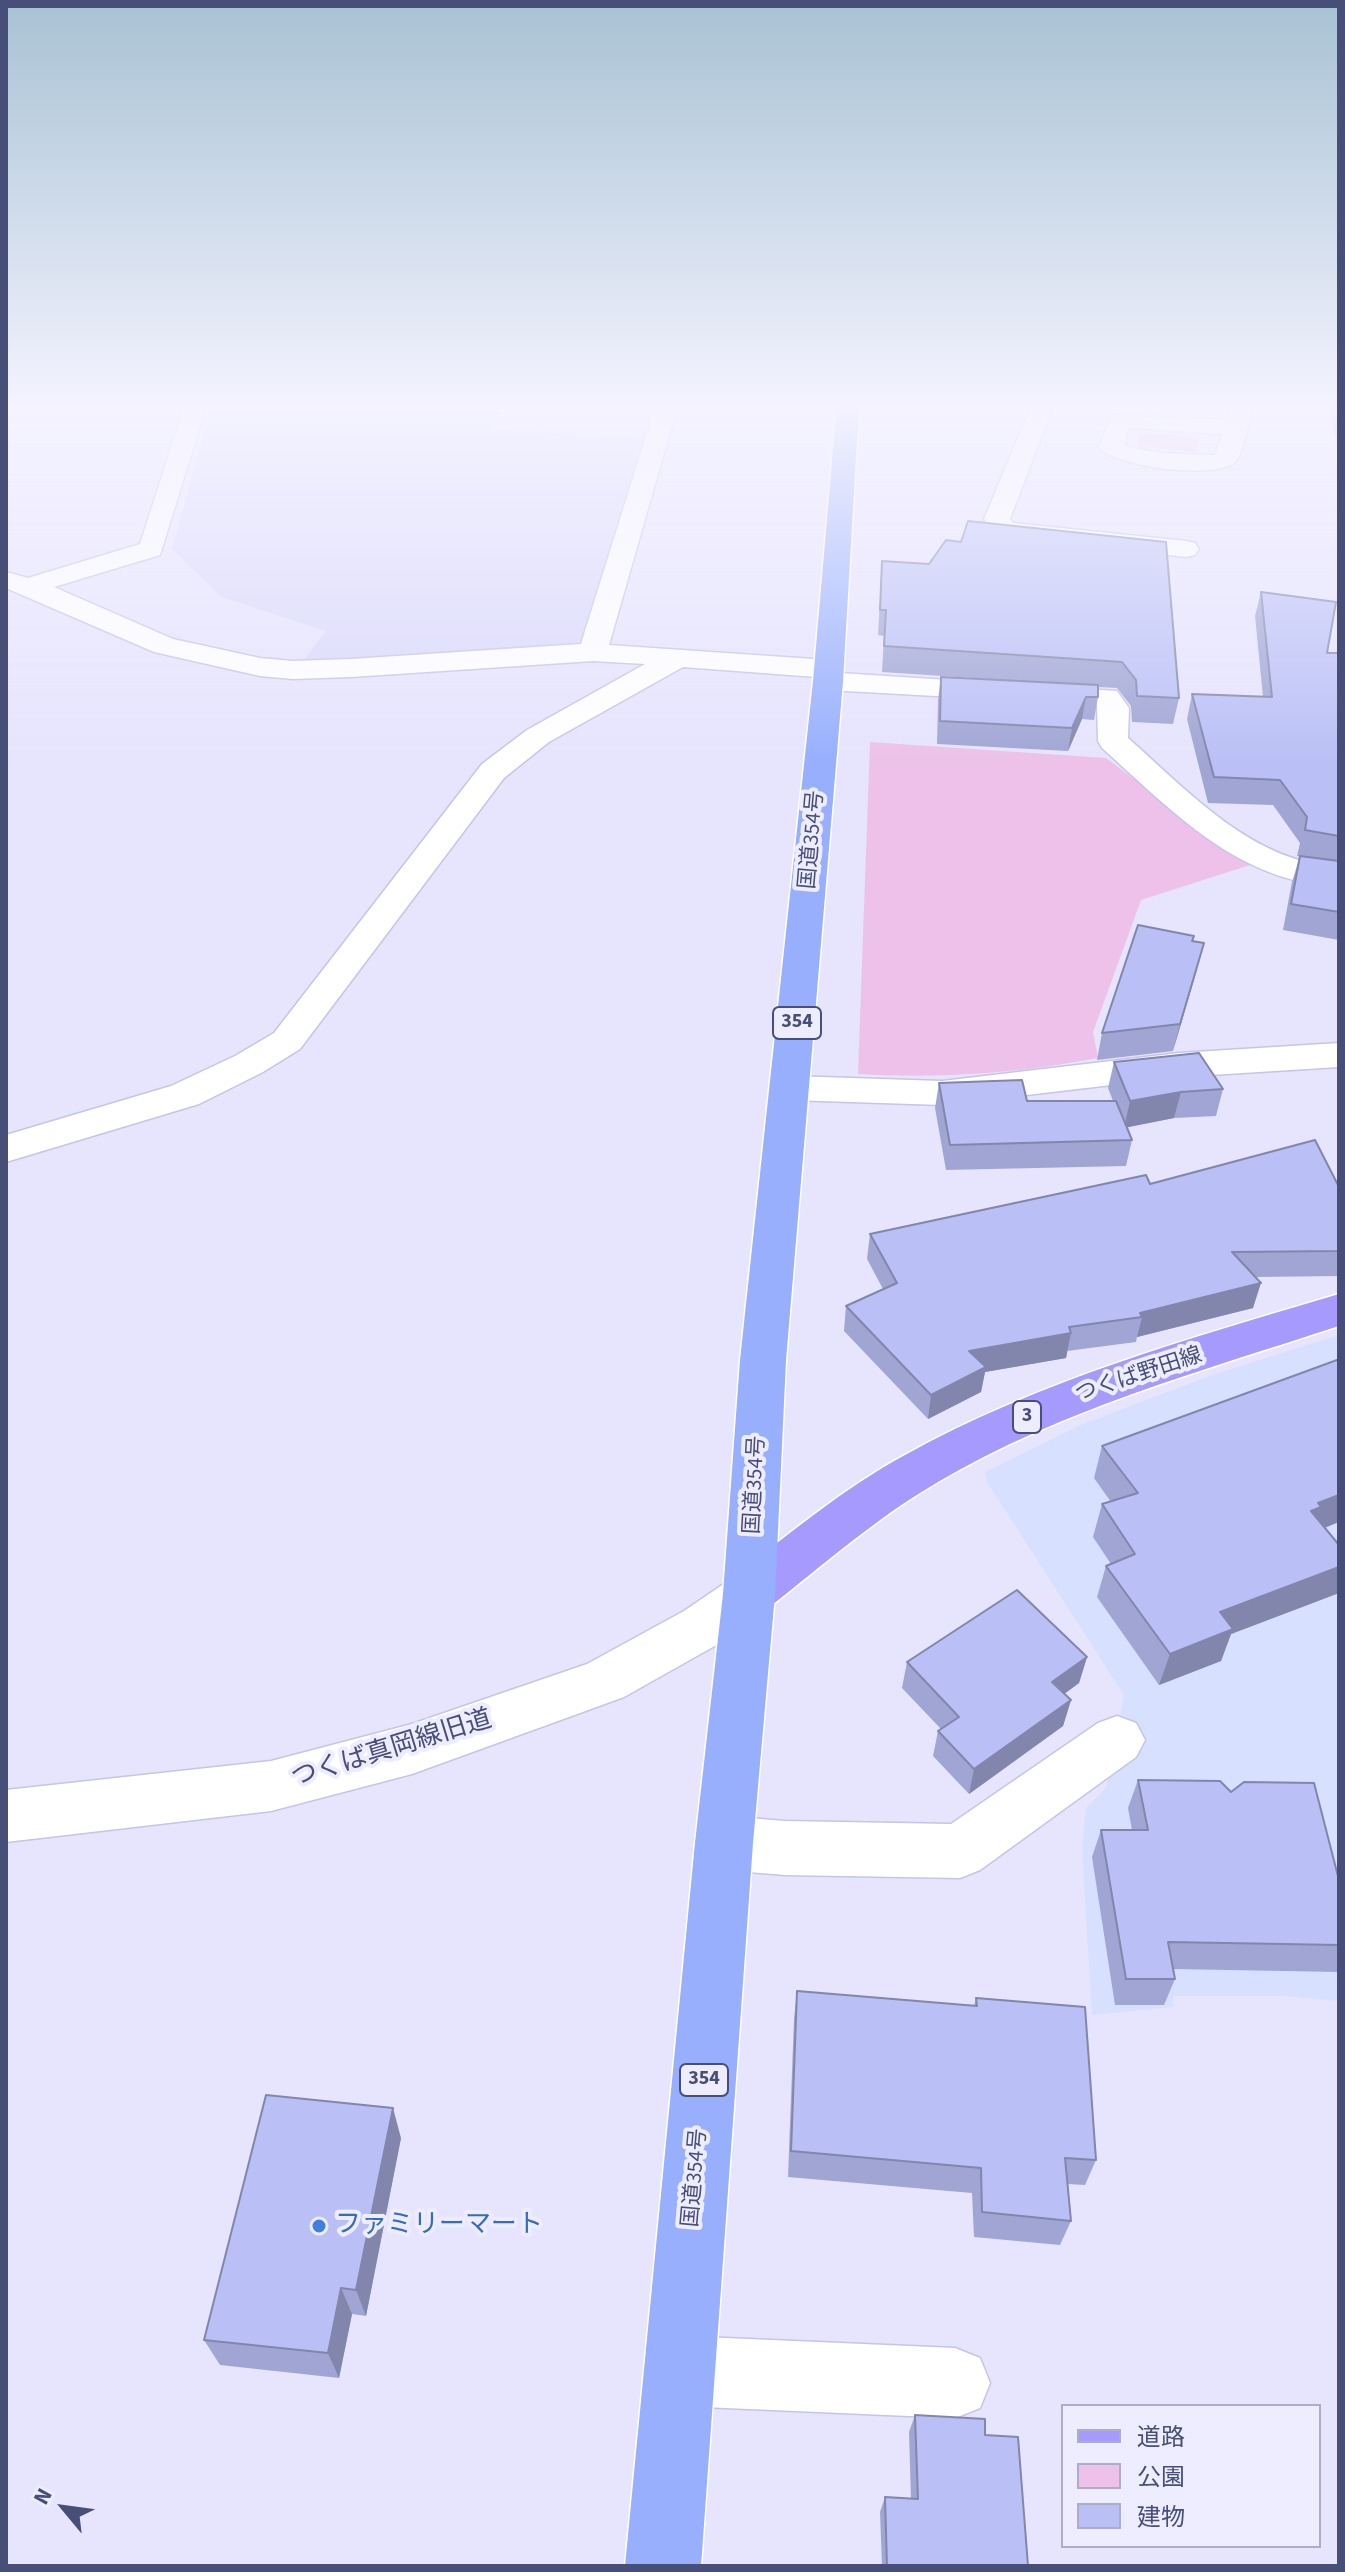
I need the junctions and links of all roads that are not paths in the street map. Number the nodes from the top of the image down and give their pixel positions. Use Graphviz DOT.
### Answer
graph roads {
  1 [pos="159,524"];
  2 [pos="631,524"];
  3 [pos="839,524"];
  4 [pos="1001,524"];
  5 [pos="1186,549"];
  6 [pos="18,583"];
  7 [pos="593,652"];
  8 [pos="676,659"];
  9 [pos="828,675"];
  10 [pos="1339,876"];
  11 [pos="1339,1055"];
  12 [pos="791,1088"];
  13 [pos="6,1149"];
  14 [pos="1339,1310"];
  15 [pos="749,1594"];
  16 [pos="1117,1740"];
  17 [pos="6,1816"];
  18 [pos="724,1843"];
  19 [pos="680,2371"];
  20 [pos="955,2383"];
  21 [pos="663,2566"];
  1 -- 6 [label="street"];
  2 -- 7 [label="street"];
  3 -- 9 [label="highway, 国道354号 / 354"];
  4 -- 5 [label="street"];
  6 -- 7 [label="street"];
  7 -- 8 [label="street"];
  8 -- 9 [label="street"];
  8 -- 13 [label="street"];
  9 -- 10 [label="street"];
  9 -- 12 [label="highway, 国道354号 / 354"];
  11 -- 12 [label="street"];
  12 -- 15 [label="highway, 国道354号 / 354"];
  14 -- 15 [label="main road, つくば野田線 / 3"];
  15 -- 17 [label="street, つくば真岡線旧道"];
  15 -- 18 [label="highway, 国道354号 / 354"];
  16 -- 18 [label="street"];
  18 -- 19 [label="highway, 国道354号 / 354"];
  19 -- 20 [label="street"];
  19 -- 21 [label="highway, 国道354号 / 354"];
}
